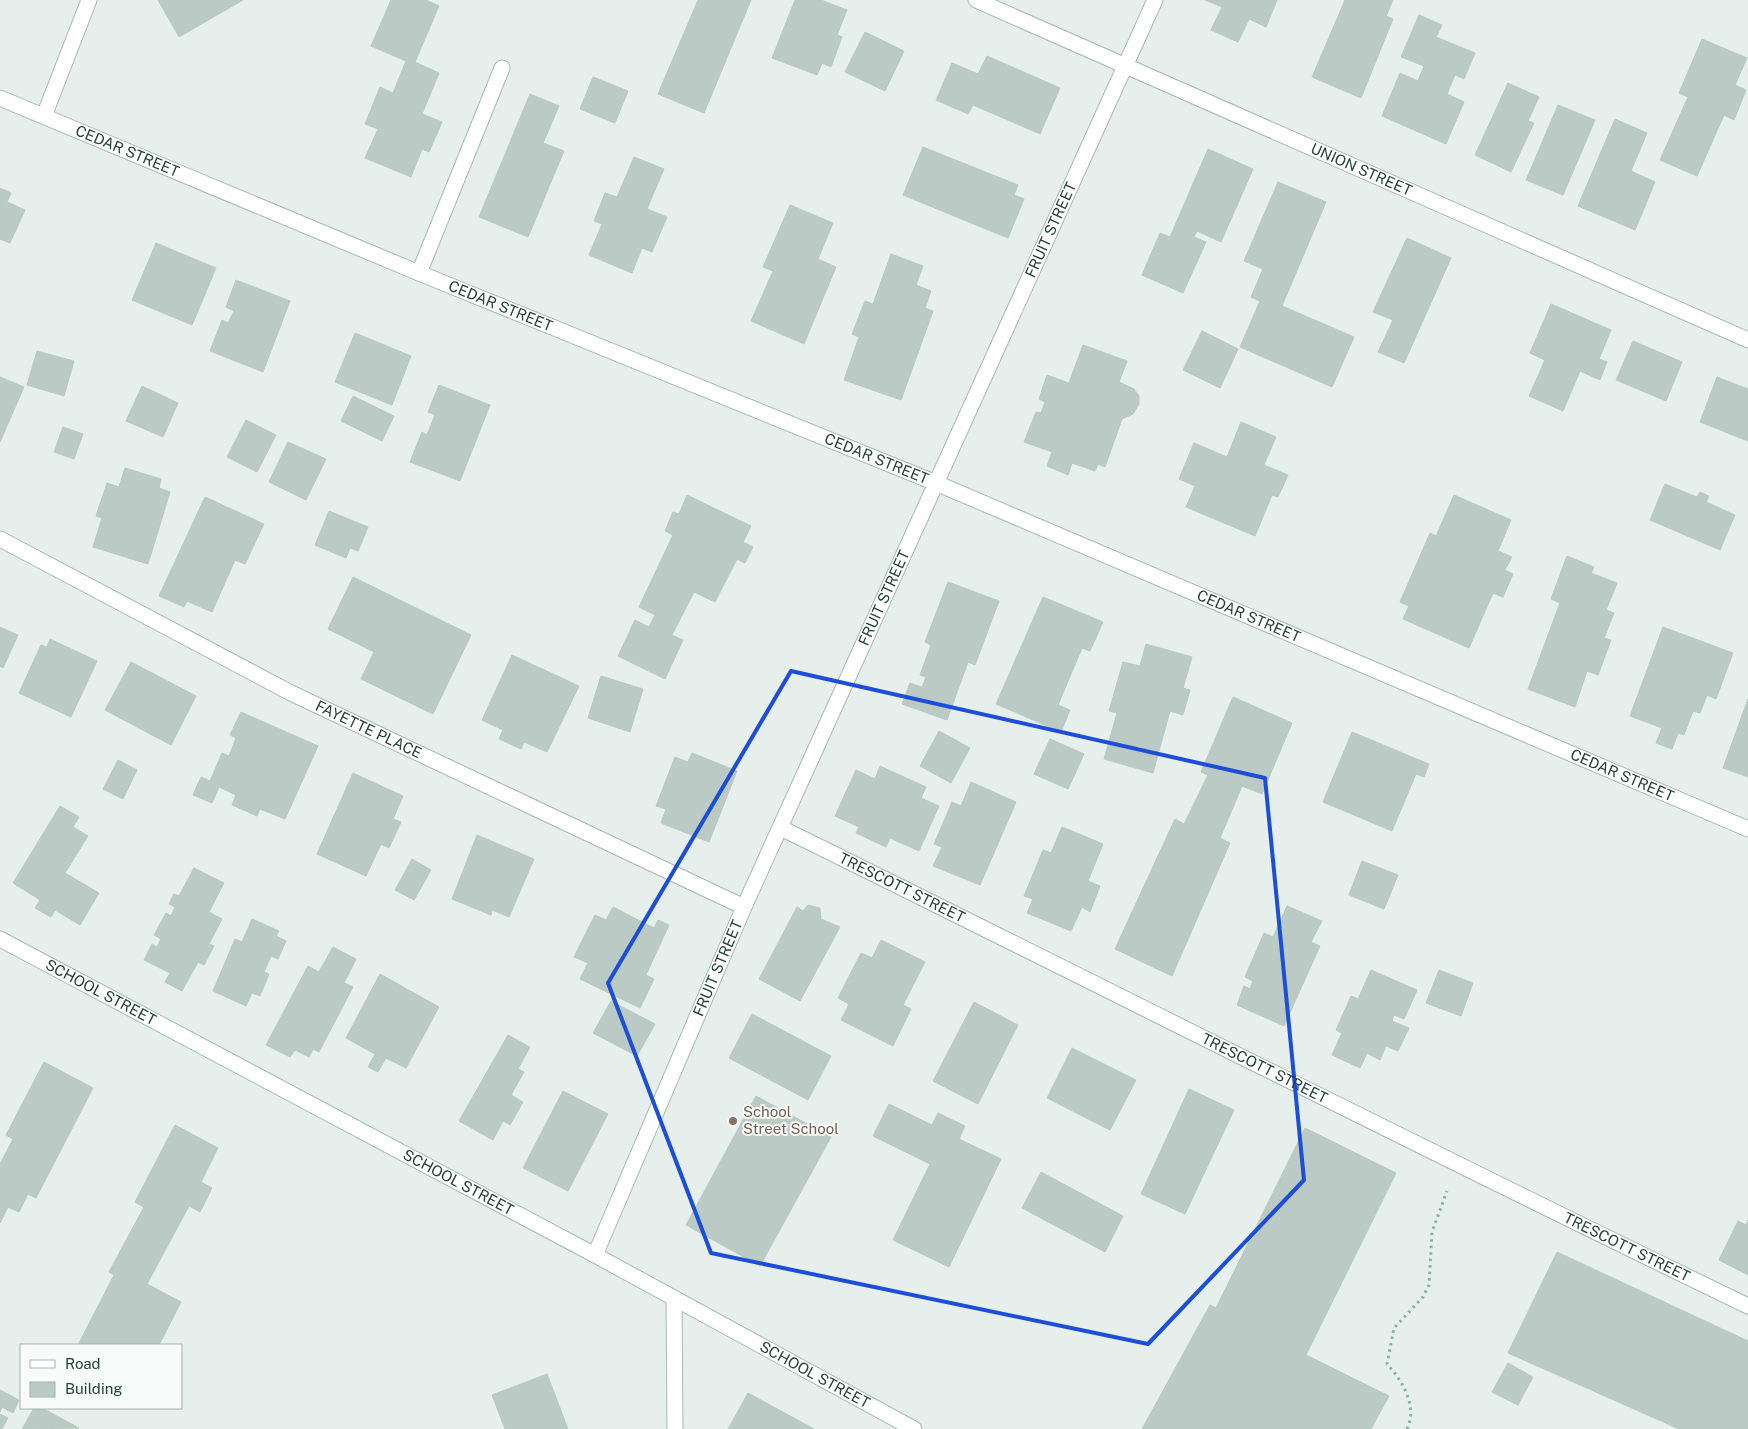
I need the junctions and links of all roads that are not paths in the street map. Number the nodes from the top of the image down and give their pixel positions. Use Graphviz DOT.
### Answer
graph roads {
  1 [pos="89,0"];
  2 [pos="976,0"];
  3 [pos="1155,0"];
  4 [pos="1125,66"];
  5 [pos="502,68"];
  6 [pos="0,98"];
  7 [pos="44,116"];
  8 [pos="419,273"];
  9 [pos="1748,340"];
  10 [pos="936,483"];
  11 [pos="0,539"];
  12 [pos="781,828"];
  13 [pos="1748,829"];
  14 [pos="744,907"];
  15 [pos="0,939"];
  16 [pos="595,1255"];
  17 [pos="674,1298"];
  18 [pos="1748,1306"];
  19 [pos="675,1429"];
  20 [pos="914,1429"];
  1 -- 7 [label="street"];
  2 -- 4 [label="street, UNION STREET"];
  3 -- 4 [label="street, FRUIT STREET"];
  4 -- 9 [label="street, UNION STREET"];
  4 -- 10 [label="street, FRUIT STREET"];
  5 -- 8 [label="street"];
  6 -- 7 [label="street, CEDAR STREET"];
  7 -- 8 [label="street, CEDAR STREET"];
  8 -- 10 [label="street, CEDAR STREET"];
  10 -- 12 [label="street, FRUIT STREET"];
  10 -- 13 [label="street, CEDAR STREET"];
  11 -- 14 [label="street, FAYETTE PLACE"];
  12 -- 14 [label="street, FRUIT STREET"];
  12 -- 18 [label="street, TRESCOTT STREET"];
  14 -- 16 [label="street, FRUIT STREET"];
  15 -- 16 [label="street, SCHOOL STREET"];
  16 -- 17 [label="street, SCHOOL STREET"];
  17 -- 19 [label="street"];
  17 -- 20 [label="street, SCHOOL STREET"];
}
